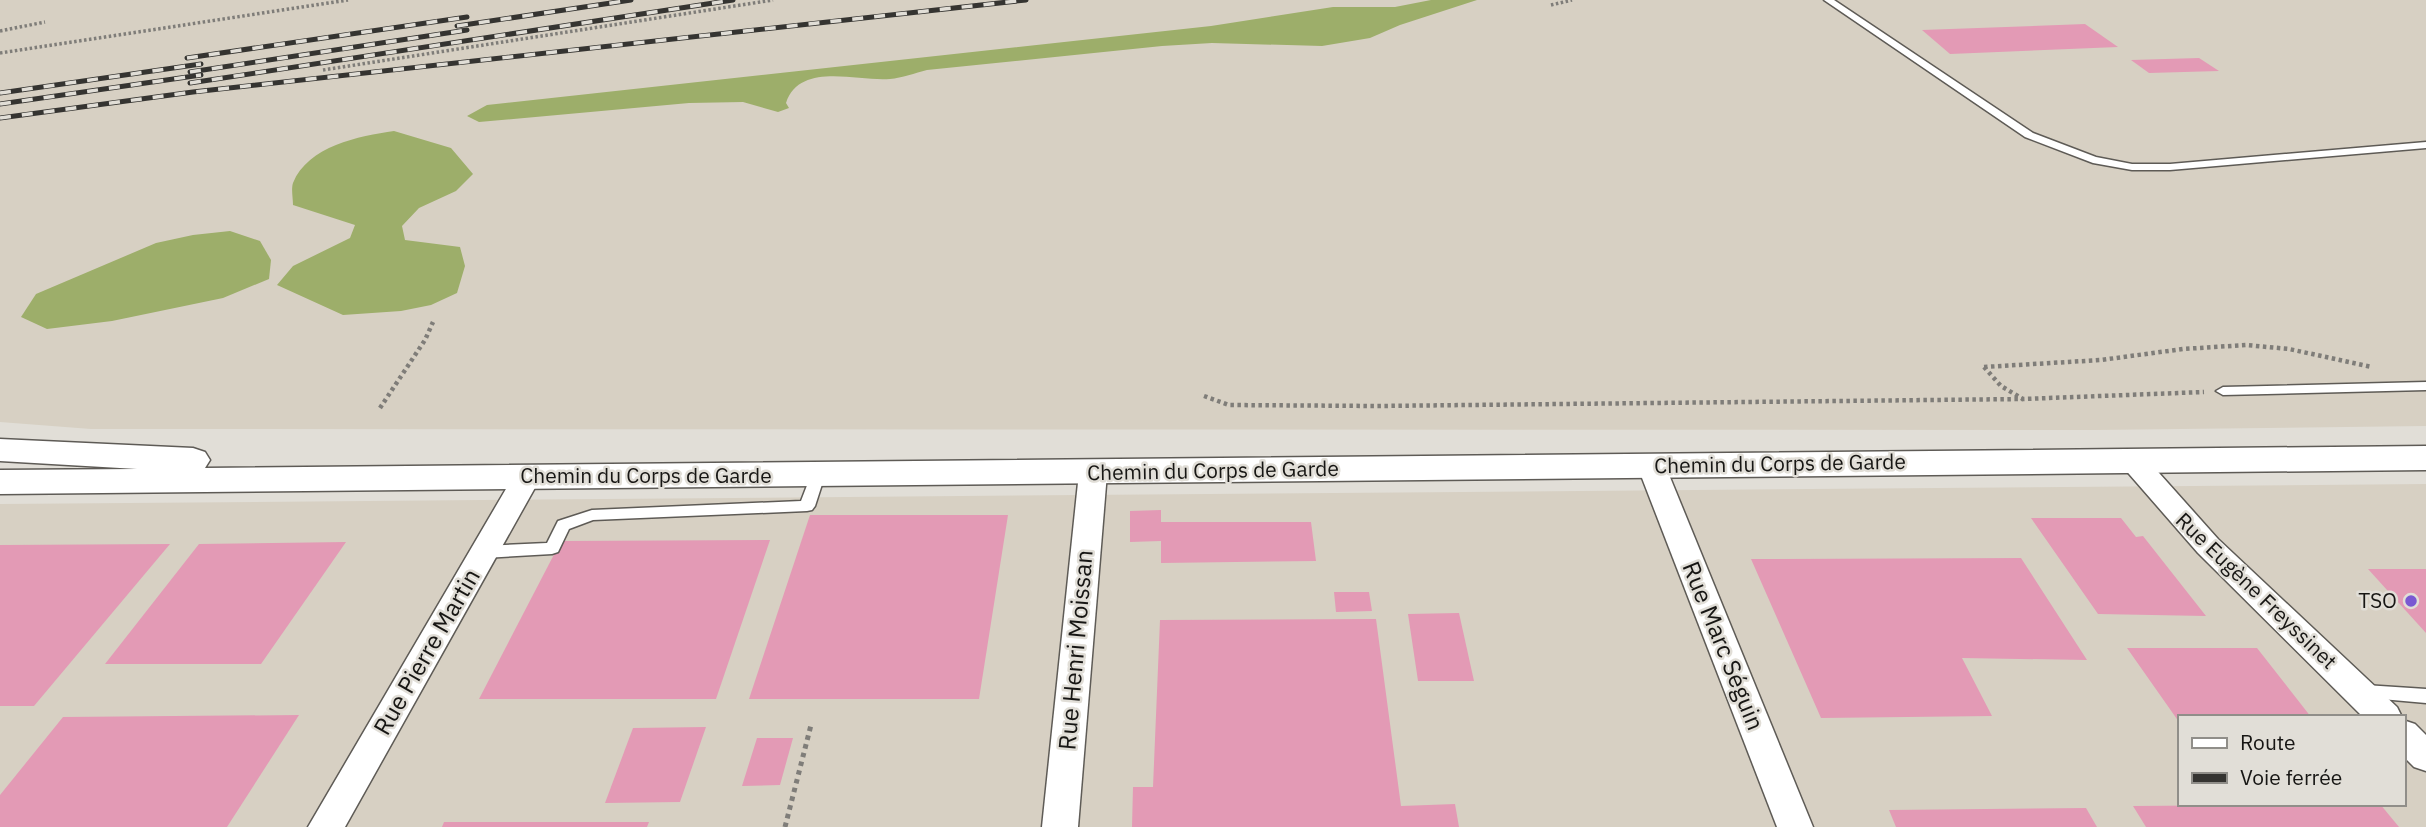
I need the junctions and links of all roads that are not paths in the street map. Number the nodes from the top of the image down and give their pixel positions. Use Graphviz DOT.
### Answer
graph roads {
  1 [pos="1828,0"];
  2 [pos="2426,145"];
  3 [pos="2426,386"];
  4 [pos="2223,391"];
  5 [pos="0,450"];
  6 [pos="2426,458"];
  7 [pos="2133,461"];
  8 [pos="1651,465"];
  9 [pos="1093,473"];
  10 [pos="818,475"];
  11 [pos="527,477"];
  12 [pos="0,482"];
  13 [pos="484,552"];
  14 [pos="2360,692"];
  15 [pos="2426,696"];
  16 [pos="2383,715"];
  17 [pos="2405,736"];
  18 [pos="2426,757"];
  19 [pos="326,827"];
  20 [pos="1060,827"];
  21 [pos="1795,827"];
  1 -- 2 [label="lane"];
  3 -- 4 [label="lane"];
  5 -- 11 [label="street"];
  6 -- 7 [label="street, Chemin du Corps de Garde"];
  7 -- 8 [label="street, Chemin du Corps de Garde"];
  7 -- 14 [label="street, Rue Eugène Freyssinet"];
  8 -- 9 [label="street, Chemin du Corps de Garde"];
  8 -- 21 [label="street, Rue Marc Séguin"];
  9 -- 10 [label="street, Chemin du Corps de Garde"];
  9 -- 20 [label="street, Rue Henri Moissan"];
  10 -- 11 [label="street, Chemin du Corps de Garde"];
  10 -- 13 [label="lane"];
  11 -- 12 [label="street, Chemin du Corps de Garde"];
  11 -- 13 [label="street, Rue Pierre Martin"];
  13 -- 19 [label="street, Rue Pierre Martin"];
  14 -- 15 [label="lane"];
  14 -- 16 [label="street, Rue Eugène Freyssinet"];
  17 -- 18 [label="street"];
}
